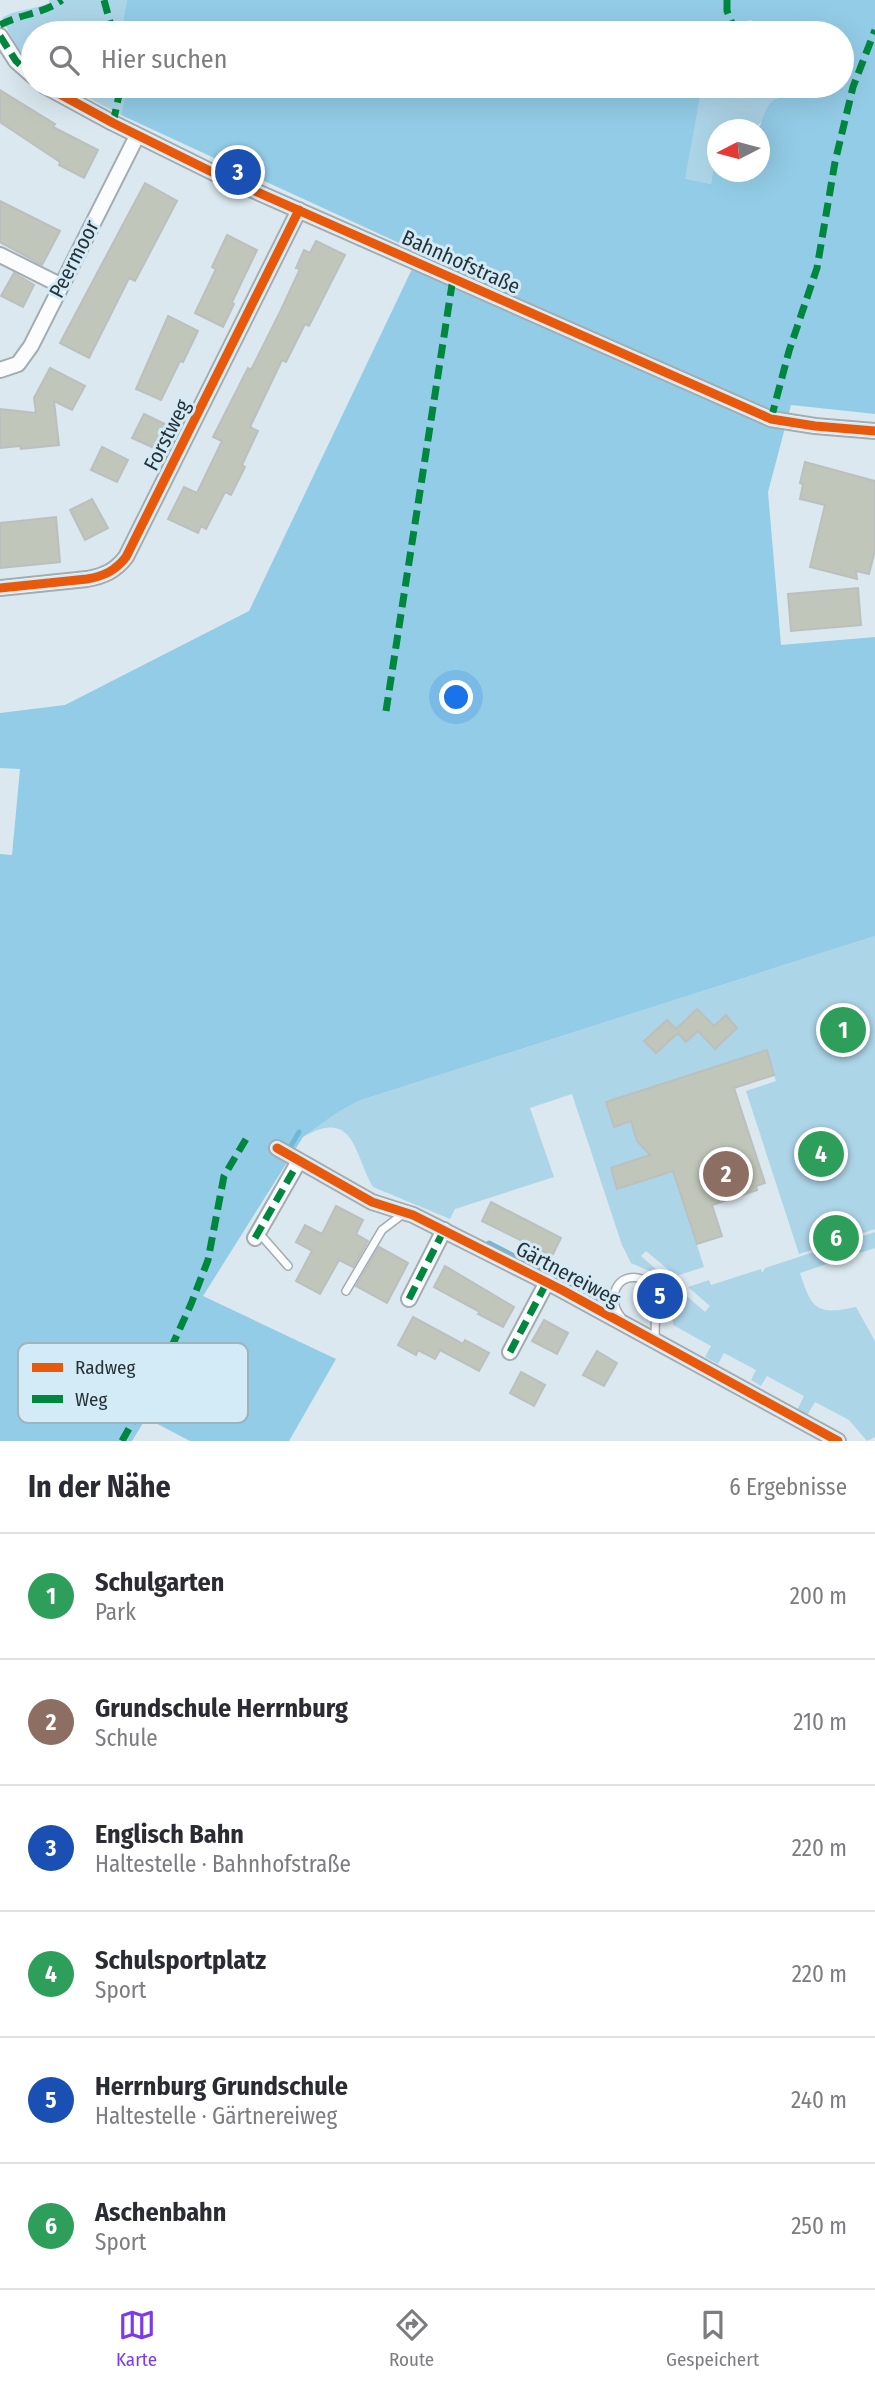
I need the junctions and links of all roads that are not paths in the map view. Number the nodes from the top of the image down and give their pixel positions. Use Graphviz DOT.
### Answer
graph roads {
  1 [pos="1,38"];
  2 [pos="21,65"];
  3 [pos="67,98"];
  4 [pos="137,136"];
  5 [pos="299,209"];
  6 [pos="0,255"];
  7 [pos="60,285"];
  8 [pos="0,370"];
  9 [pos="875,431"];
  10 [pos="0,588"];
  11 [pos="277,1148"];
  12 [pos="299,1161"];
  13 [pos="405,1213"];
  14 [pos="444,1230"];
  15 [pos="257,1235"];
  16 [pos="288,1266"];
  17 [pos="547,1282"];
  18 [pos="346,1291"];
  19 [pos="409,1299"];
  20 [pos="628,1326"];
  21 [pos="656,1340"];
  22 [pos="510,1352"];
  23 [pos="838,1441"];
  1 -- 2 [label="street"];
  3 -- 4 [label="street, Bahnhofstraße"];
  4 -- 5 [label="street, Bahnhofstraße"];
  4 -- 7 [label="street, Peermoor"];
  5 -- 9 [label="street, Bahnhofstraße"];
  5 -- 10 [label="street, Forstweg"];
  6 -- 7 [label="street"];
  7 -- 8 [label="street, Peermoor"];
  11 -- 12 [label="street, Gärtnereiweg"];
  12 -- 13 [label="street, Gärtnereiweg"];
  12 -- 15 [label="street"];
  13 -- 14 [label="street, Gärtnereiweg"];
  13 -- 18 [label="lane"];
  14 -- 17 [label="street, Gärtnereiweg"];
  14 -- 19 [label="street"];
  15 -- 16 [label="lane"];
  17 -- 20 [label="street, Gärtnereiweg"];
  17 -- 22 [label="street, Gärtnereiweg"];
  20 -- 21 [label="street, Gärtnereiweg"];
  20 -- 21 [label="lane"];
  21 -- 23 [label="street, Gärtnereiweg"];
}
